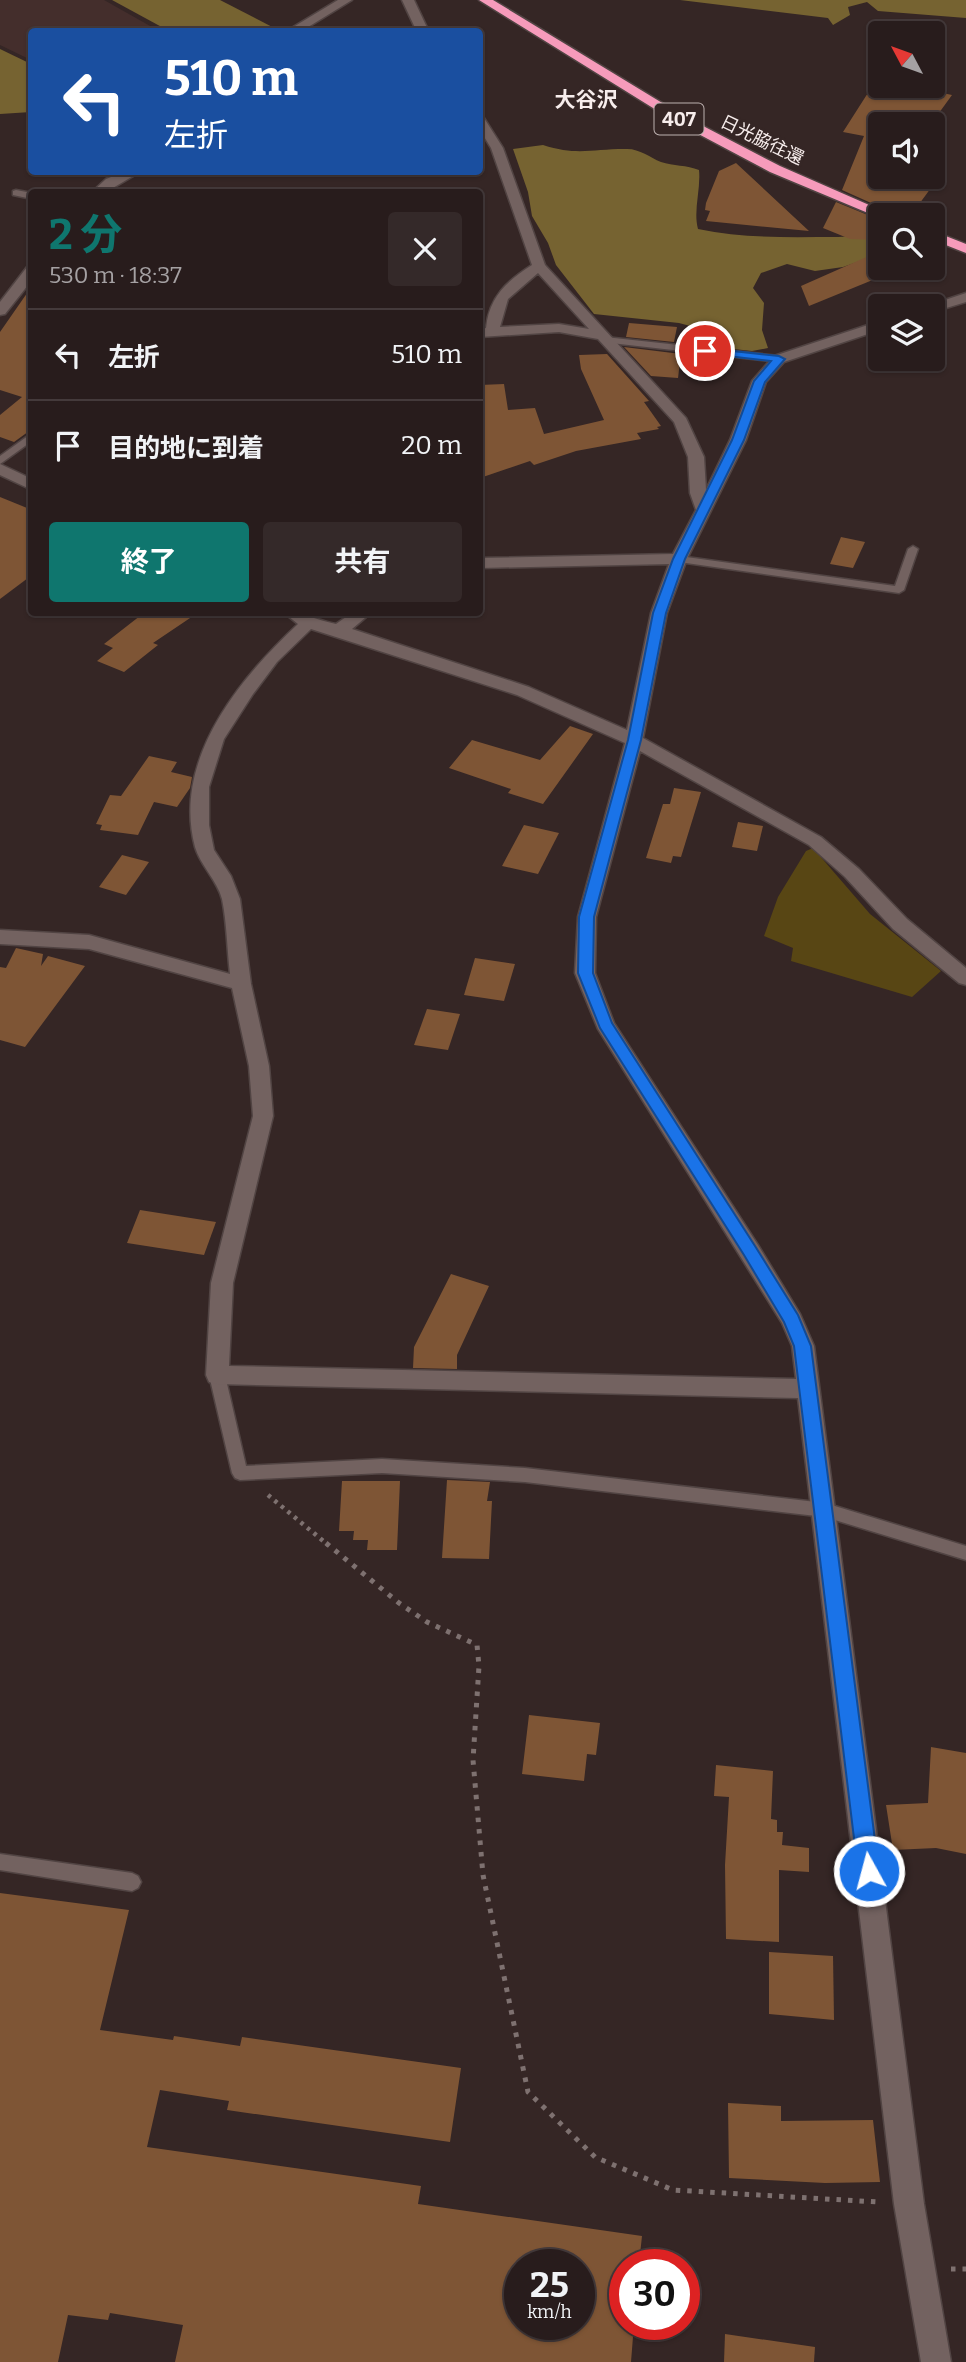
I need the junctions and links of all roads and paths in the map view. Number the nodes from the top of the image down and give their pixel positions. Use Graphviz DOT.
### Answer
graph roads {
  1 [pos="346,0"];
  2 [pos="408,0"];
  3 [pos="485,0"];
  4 [pos="298,28"];
  5 [pos="421,28"];
  6 [pos="483,126"];
  7 [pos="127,175"];
  8 [pos="103,189"];
  9 [pos="16,193"];
  10 [pos="28,195"];
  11 [pos="868,208"];
  12 [pos="945,240"];
  13 [pos="966,249"];
  14 [pos="539,266"];
  15 [pos="26,284"];
  16 [pos="966,297"];
  17 [pos="945,304"];
  18 [pos="0,311"];
  19 [pos="868,329"];
  20 [pos="486,332"];
  21 [pos="603,338"];
  22 [pos="779,359"];
  23 [pos="28,439"];
  24 [pos="0,461"];
  25 [pos="4,476"];
  26 [pos="28,484"];
  27 [pos="704,512"];
  28 [pos="914,549"];
  29 [pos="679,559"];
  30 [pos="483,563"];
  31 [pos="358,616"];
  32 [pos="299,618"];
  33 [pos="339,630"];
  34 [pos="634,740"];
  35 [pos="0,937"];
  36 [pos="966,978"];
  37 [pos="241,984"];
  38 [pos="217,1374"];
  39 [pos="810,1389"];
  40 [pos="240,1473"];
  41 [pos="824,1510"];
  42 [pos="966,1553"];
  43 [pos="0,1862"];
  44 [pos="132,1882"];
  45 [pos="909,2204"];
  46 [pos="936,2362"];
  1 -- 4 [label="street"];
  2 -- 5 [label="street"];
  3 -- 11 [label="highway, 日光脇往還 / 407"];
  6 -- 14 [label="street"];
  7 -- 8 [label="street"];
  9 -- 10 [label="lane"];
  12 -- 13 [label="highway"];
  14 -- 20 [label="street"];
  14 -- 21 [label="street"];
  15 -- 18 [label="street"];
  16 -- 17 [label="street"];
  19 -- 22 [label="street"];
  20 -- 21 [label="street"];
  21 -- 22 [label="lane"];
  21 -- 27 [label="street"];
  22 -- 27 [label="street"];
  23 -- 24 [label="lane"];
  25 -- 26 [label="street"];
  27 -- 29 [label="street"];
  28 -- 29 [label="lane"];
  29 -- 30 [label="street"];
  29 -- 34 [label="street"];
  31 -- 33 [label="street"];
  32 -- 33 [label="street"];
  32 -- 37 [label="street"];
  33 -- 34 [label="street"];
  34 -- 36 [label="street"];
  34 -- 39 [label="street"];
  35 -- 37 [label="street"];
  37 -- 38 [label="street"];
  38 -- 39 [label="street"];
  38 -- 40 [label="lane"];
  39 -- 41 [label="street"];
  40 -- 41 [label="lane"];
  40 -- 45 [label="path"];
  41 -- 42 [label="lane"];
  41 -- 45 [label="street"];
  43 -- 44 [label="lane"];
  45 -- 46 [label="street"];
}
